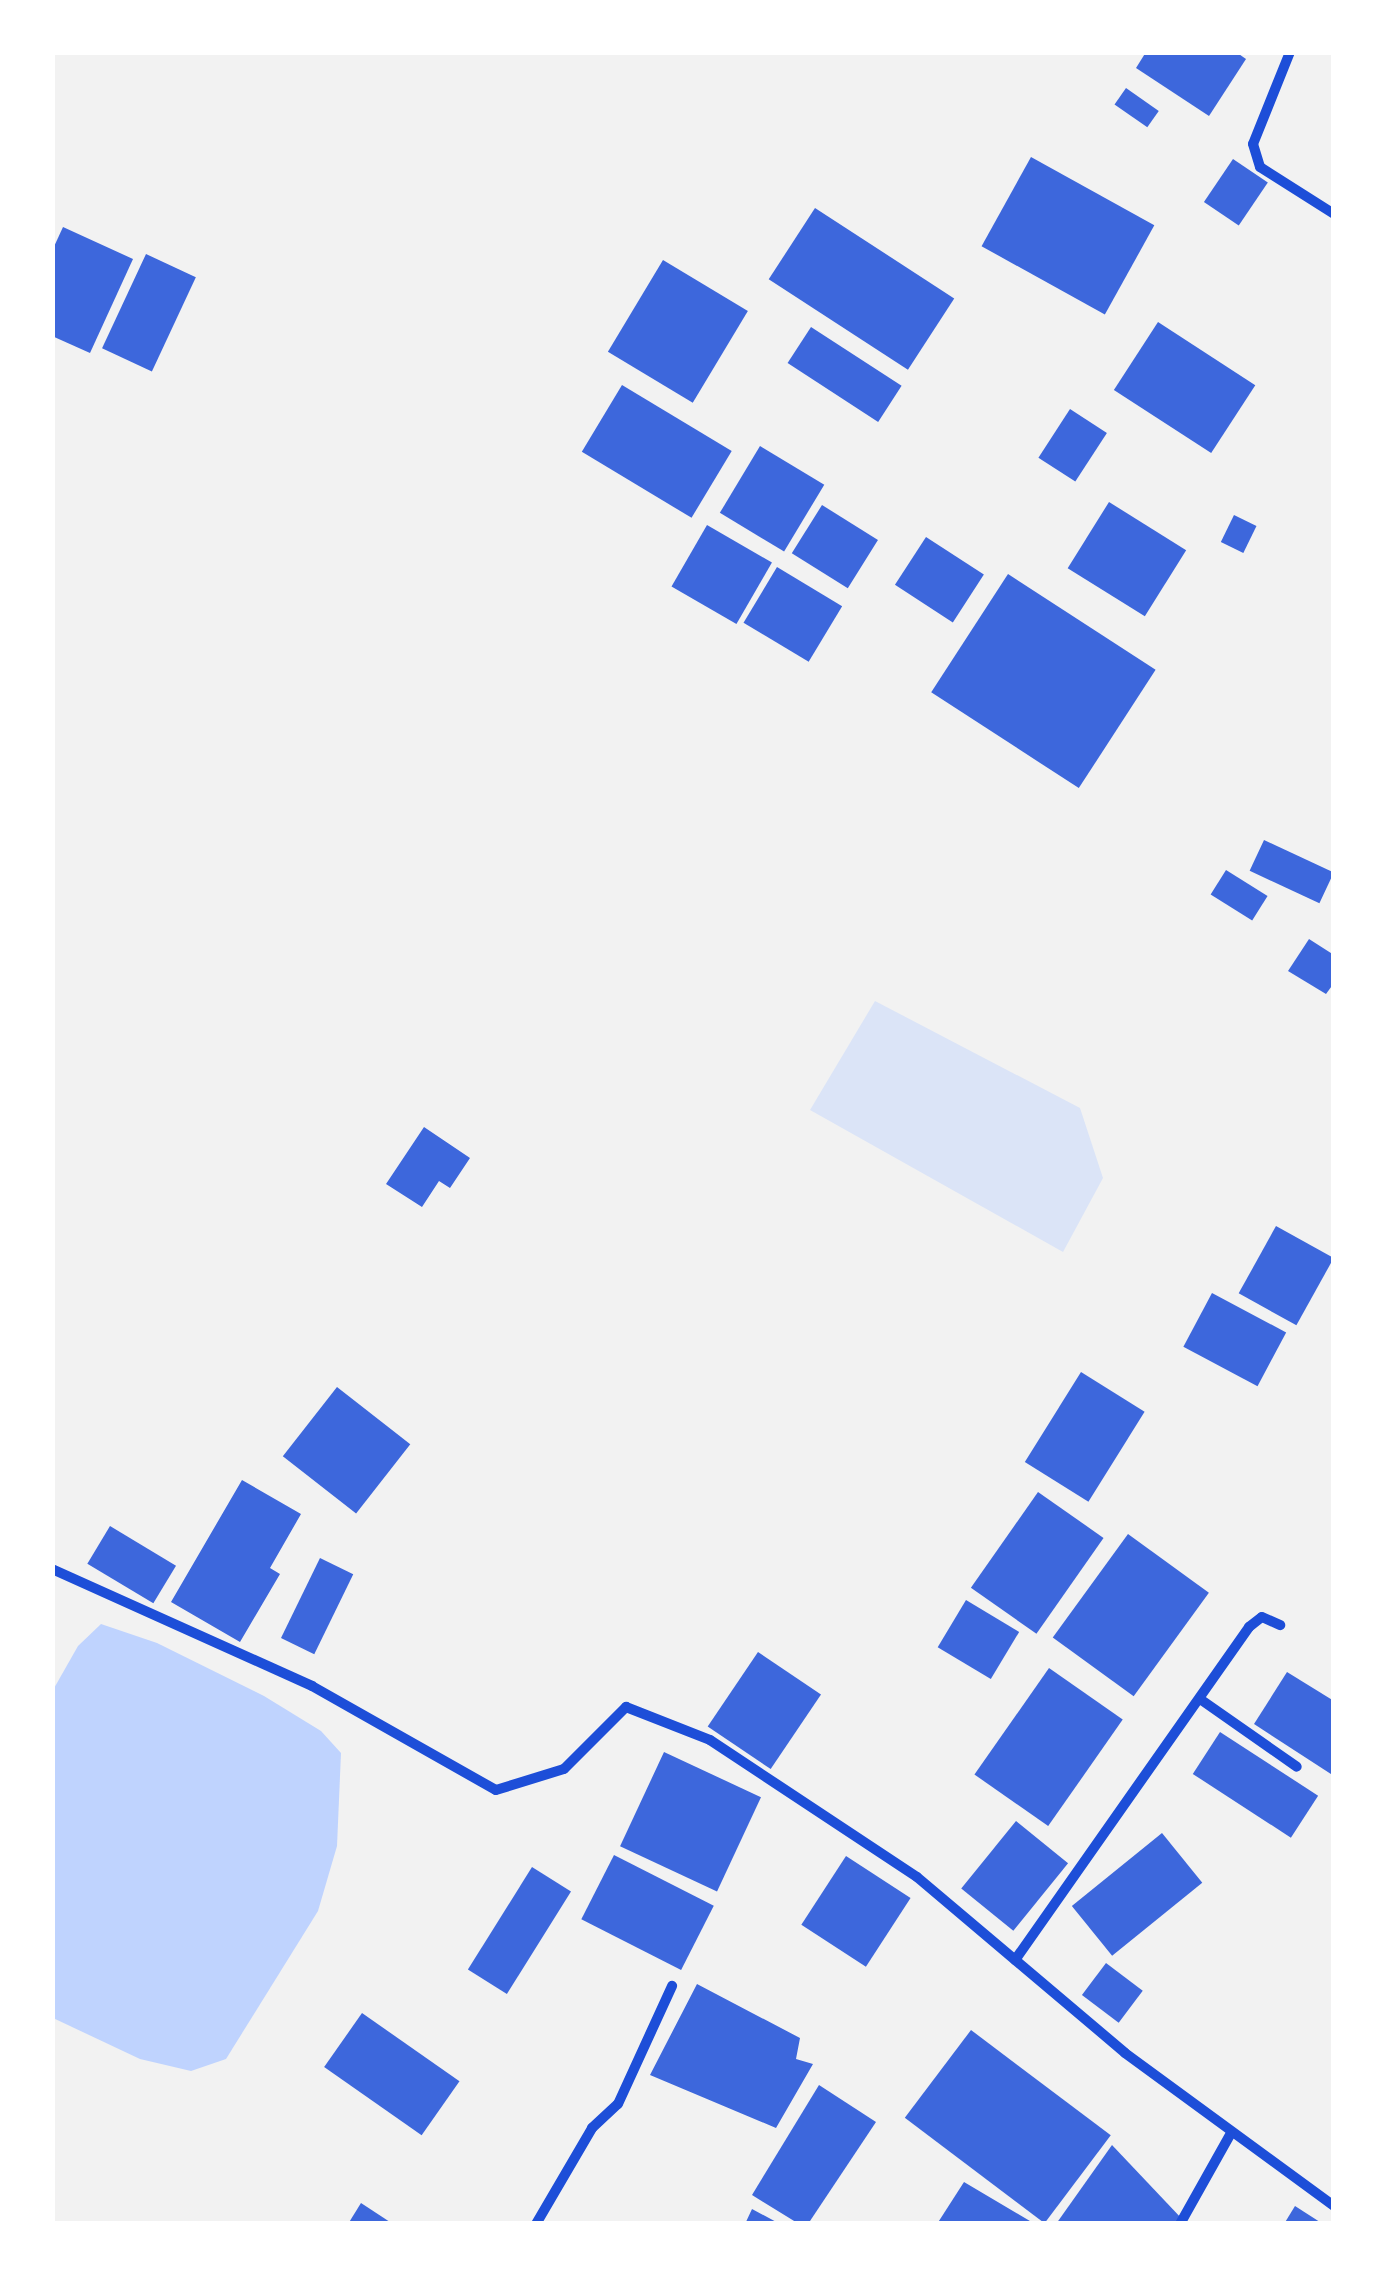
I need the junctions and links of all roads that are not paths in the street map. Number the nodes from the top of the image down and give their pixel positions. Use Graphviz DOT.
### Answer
graph roads {
  1 [pos="1290,52"];
  2 [pos="1334,214"];
  3 [pos="52,1568"];
  4 [pos="1280,1625"];
  5 [pos="1200,1699"];
  6 [pos="1297,1767"];
  7 [pos="1016,1960"];
  8 [pos="672,1986"];
  9 [pos="1230,2135"];
  10 [pos="1334,2206"];
  11 [pos="536,2224"];
  12 [pos="1180,2224"];
  1 -- 2 [label="street"];
  3 -- 7 [label="street"];
  4 -- 5 [label="street"];
  5 -- 6 [label="street"];
  5 -- 7 [label="street"];
  7 -- 9 [label="street"];
  8 -- 11 [label="street"];
  9 -- 10 [label="street"];
  9 -- 12 [label="street"];
}
